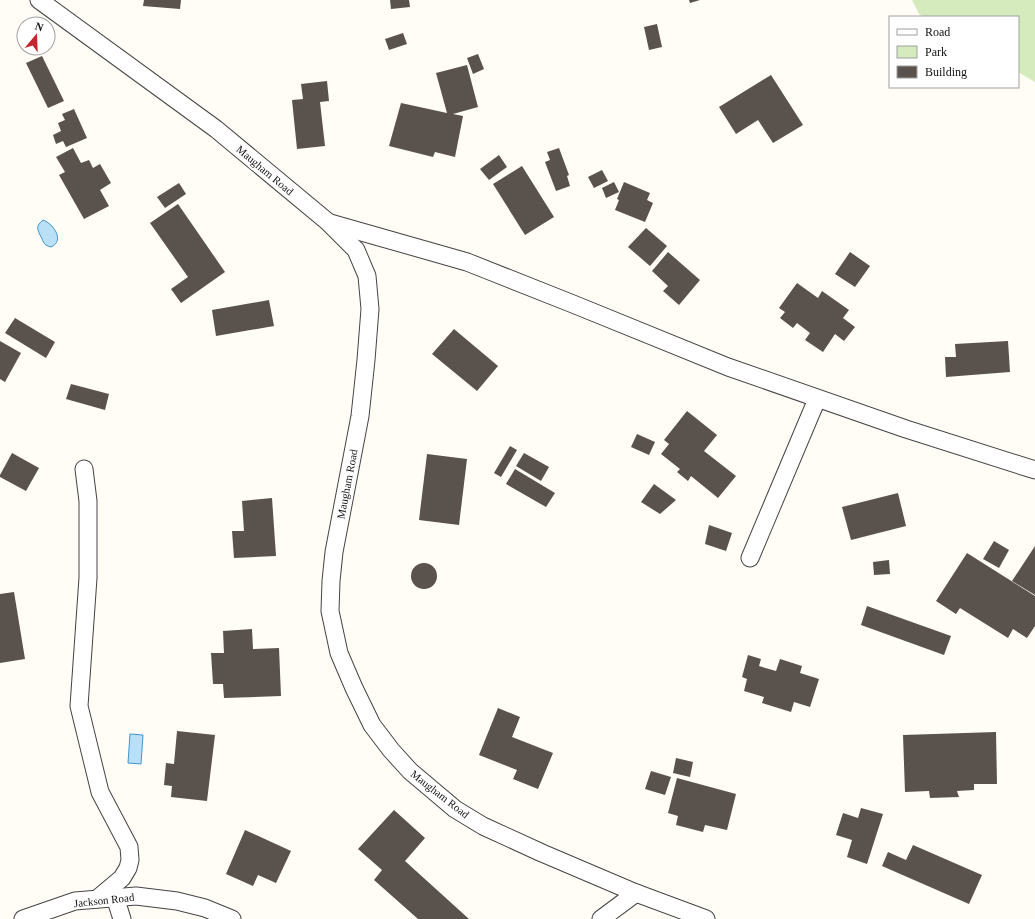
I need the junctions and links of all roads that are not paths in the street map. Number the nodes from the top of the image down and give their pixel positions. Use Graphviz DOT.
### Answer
graph roads {
  1 [pos="39,0"];
  2 [pos="328,222"];
  3 [pos="817,399"];
  4 [pos="84,469"];
  5 [pos="1035,470"];
  6 [pos="750,558"];
  7 [pos="636,893"];
  8 [pos="115,897"];
  9 [pos="97,899"];
  10 [pos="23,919"];
  11 [pos="122,919"];
  12 [pos="232,919"];
  13 [pos="601,919"];
  14 [pos="706,919"];
  1 -- 2 [label="street, Maugham Road"];
  2 -- 3 [label="street"];
  2 -- 7 [label="street, Maugham Road"];
  3 -- 5 [label="street"];
  3 -- 6 [label="street"];
  4 -- 9 [label="street"];
  7 -- 13 [label="street"];
  7 -- 14 [label="street, Maugham Road"];
  8 -- 9 [label="street, Jackson Road"];
  8 -- 11 [label="street"];
  8 -- 12 [label="street, Jackson Road"];
  9 -- 10 [label="street, Jackson Road"];
}
